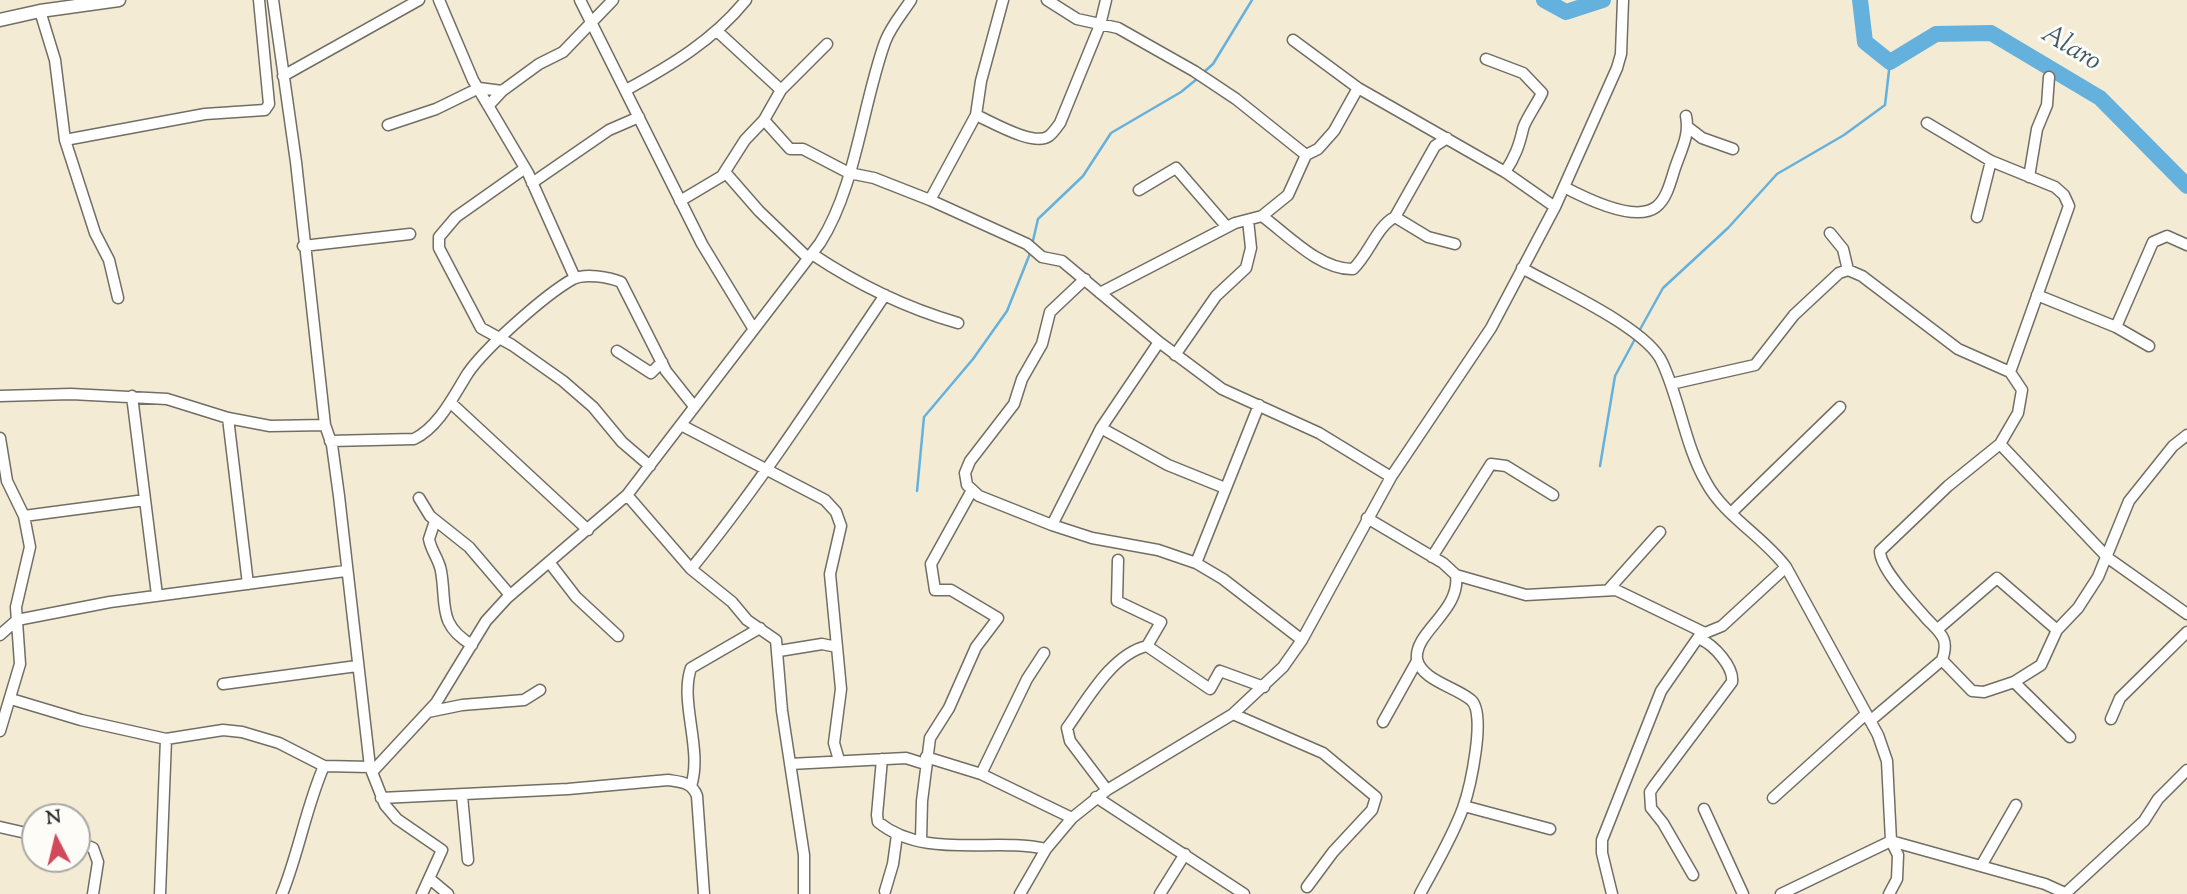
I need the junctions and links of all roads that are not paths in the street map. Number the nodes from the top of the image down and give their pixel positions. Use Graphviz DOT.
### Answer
graph roads {
  1 [pos="119,0"];
  2 [pos="259,0"];
  3 [pos="273,0"];
  4 [pos="419,0"];
  5 [pos="439,0"];
  6 [pos="580,0"];
  7 [pos="613,0"];
  8 [pos="746,0"];
  9 [pos="911,0"];
  10 [pos="1003,0"];
  11 [pos="1047,0"];
  12 [pos="1106,0"];
  13 [pos="98,1"];
  14 [pos="1623,3"];
  15 [pos="40,11"];
  16 [pos="0,20"];
  17 [pos="593,22"];
  18 [pos="1100,25"];
  19 [pos="717,31"];
  20 [pos="1293,40"];
  21 [pos="827,44"];
  22 [pos="1486,59"];
  23 [pos="283,76"];
  24 [pos="2049,77"];
  25 [pos="478,88"];
  26 [pos="1359,88"];
  27 [pos="626,90"];
  28 [pos="781,90"];
  29 [pos="502,91"];
  30 [pos="489,105"];
  31 [pos="976,115"];
  32 [pos="1686,116"];
  33 [pos="639,117"];
  34 [pos="764,120"];
  35 [pos="1927,123"];
  36 [pos="388,125"];
  37 [pos="1689,128"];
  38 [pos="1447,138"];
  39 [pos="65,139"];
  40 [pos="1732,149"];
  41 [pos="1306,155"];
  42 [pos="1991,161"];
  43 [pos="524,169"];
  44 [pos="725,172"];
  45 [pos="1505,172"];
  46 [pos="849,173"];
  47 [pos="2029,177"];
  48 [pos="532,183"];
  49 [pos="1564,187"];
  50 [pos="1139,190"];
  51 [pos="930,200"];
  52 [pos="680,201"];
  53 [pos="1555,207"];
  54 [pos="1262,216"];
  55 [pos="1395,217"];
  56 [pos="1977,217"];
  57 [pos="1248,220"];
  58 [pos="1227,227"];
  59 [pos="1830,233"];
  60 [pos="410,234"];
  61 [pos="1455,244"];
  62 [pos="2187,245"];
  63 [pos="303,246"];
  64 [pos="810,256"];
  65 [pos="1522,268"];
  66 [pos="1848,270"];
  67 [pos="575,278"];
  68 [pos="1085,279"];
  69 [pos="1100,293"];
  70 [pos="885,295"];
  71 [pos="2037,295"];
  72 [pos="118,298"];
  73 [pos="958,323"];
  74 [pos="2116,327"];
  75 [pos="753,328"];
  76 [pos="500,337"];
  77 [pos="1159,342"];
  78 [pos="2149,346"];
  79 [pos="617,351"];
  80 [pos="1175,355"];
  81 [pos="662,362"];
  82 [pos="2010,372"];
  83 [pos="1671,384"];
  84 [pos="0,396"];
  85 [pos="132,396"];
  86 [pos="451,403"];
  87 [pos="693,405"];
  88 [pos="1259,405"];
  89 [pos="1840,407"];
  90 [pos="228,418"];
  91 [pos="325,425"];
  92 [pos="681,425"];
  93 [pos="1101,428"];
  94 [pos="2187,435"];
  95 [pos="0,438"];
  96 [pos="330,441"];
  97 [pos="2000,444"];
  98 [pos="650,466"];
  99 [pos="766,469"];
  100 [pos="1391,477"];
  101 [pos="1225,488"];
  102 [pos="5,489"];
  103 [pos="971,492"];
  104 [pos="627,495"];
  105 [pos="1553,495"];
  106 [pos="419,498"];
  107 [pos="145,500"];
  108 [pos="1732,512"];
  109 [pos="24,516"];
  110 [pos="1367,518"];
  111 [pos="435,521"];
  112 [pos="1052,525"];
  113 [pos="588,530"];
  114 [pos="1660,533"];
  115 [pos="1432,557"];
  116 [pos="2108,558"];
  117 [pos="1118,560"];
  118 [pos="549,562"];
  119 [pos="1196,563"];
  120 [pos="1786,567"];
  121 [pos="691,569"];
  122 [pos="345,571"];
  123 [pos="1456,575"];
  124 [pos="248,584"];
  125 [pos="1609,589"];
  126 [pos="156,595"];
  127 [pos="510,595"];
  128 [pos="2187,614"];
  129 [pos="17,620"];
  130 [pos="760,628"];
  131 [pos="1939,628"];
  132 [pos="2057,630"];
  133 [pos="2187,632"];
  134 [pos="0,635"];
  135 [pos="618,636"];
  136 [pos="1701,636"];
  137 [pos="1302,640"];
  138 [pos="471,645"];
  139 [pos="1147,646"];
  140 [pos="837,647"];
  141 [pos="779,651"];
  142 [pos="1044,653"];
  143 [pos="1942,660"];
  144 [pos="1417,661"];
  145 [pos="357,666"];
  146 [pos="2014,682"];
  147 [pos="223,684"];
  148 [pos="1264,687"];
  149 [pos="540,690"];
  150 [pos="11,699"];
  151 [pos="428,712"];
  152 [pos="1233,714"];
  153 [pos="1868,717"];
  154 [pos="2111,719"];
  155 [pos="1383,722"];
  156 [pos="1,726"];
  157 [pos="2070,737"];
  158 [pos="166,739"];
  159 [pos="882,759"];
  160 [pos="839,761"];
  161 [pos="925,761"];
  162 [pos="790,764"];
  163 [pos="324,766"];
  164 [pos="371,769"];
  165 [pos="2187,769"];
  166 [pos="981,774"];
  167 [pos="691,786"];
  168 [pos="1107,790"];
  169 [pos="461,796"];
  170 [pos="1096,797"];
  171 [pos="382,798"];
  172 [pos="1773,798"];
  173 [pos="2016,805"];
  174 [pos="1464,806"];
  175 [pos="1704,810"];
  176 [pos="1072,818"];
  177 [pos="1550,829"];
  178 [pos="1,831"];
  179 [pos="21,833"];
  180 [pos="897,835"];
  181 [pos="921,840"];
  182 [pos="1891,841"];
  183 [pos="91,847"];
  184 [pos="1046,849"];
  185 [pos="1185,854"];
  186 [pos="468,860"];
  187 [pos="1981,866"];
  188 [pos="1693,875"];
  189 [pos="430,879"];
  190 [pos="1307,887"];
  191 [pos="886,891"];
  192 [pos="93,894"];
  193 [pos="160,894"];
  194 [pos="282,894"];
  195 [pos="422,894"];
  196 [pos="449,894"];
  197 [pos="705,894"];
  198 [pos="804,894"];
  199 [pos="1020,894"];
  200 [pos="1160,894"];
  201 [pos="1244,894"];
  202 [pos="1420,894"];
  203 [pos="1612,894"];
  204 [pos="1743,894"];
  205 [pos="1781,894"];
  206 [pos="1889,894"];
  207 [pos="2066,894"];
  1 -- 13 [label="street"];
  2 -- 39 [label="street"];
  3 -- 23 [label="street"];
  4 -- 23 [label="street"];
  5 -- 25 [label="street"];
  6 -- 17 [label="street"];
  7 -- 17 [label="street"];
  8 -- 19 [label="street"];
  9 -- 46 [label="street"];
  10 -- 31 [label="street"];
  11 -- 18 [label="street"];
  12 -- 18 [label="street"];
  13 -- 15 [label="street"];
  14 -- 49 [label="street"];
  15 -- 16 [label="street"];
  15 -- 39 [label="street"];
  17 -- 27 [label="street"];
  17 -- 29 [label="street"];
  18 -- 31 [label="street"];
  18 -- 41 [label="street"];
  19 -- 27 [label="street"];
  19 -- 28 [label="street"];
  20 -- 26 [label="street"];
  21 -- 28 [label="street"];
  22 -- 45 [label="street"];
  23 -- 63 [label="street"];
  24 -- 47 [label="street"];
  25 -- 29 [label="street"];
  25 -- 30 [label="street"];
  25 -- 36 [label="street"];
  26 -- 38 [label="street"];
  26 -- 41 [label="street"];
  27 -- 33 [label="street"];
  28 -- 34 [label="street"];
  29 -- 30 [label="street"];
  30 -- 43 [label="street"];
  31 -- 51 [label="street"];
  32 -- 37 [label="street"];
  33 -- 48 [label="street"];
  33 -- 52 [label="street"];
  34 -- 44 [label="street"];
  34 -- 46 [label="street"];
  35 -- 42 [label="street"];
  37 -- 40 [label="street"];
  37 -- 49 [label="street"];
  38 -- 45 [label="street"];
  38 -- 55 [label="street"];
  39 -- 72 [label="street"];
  41 -- 54 [label="street"];
  42 -- 47 [label="street"];
  42 -- 56 [label="street"];
  43 -- 48 [label="street"];
  43 -- 76 [label="street"];
  44 -- 52 [label="street"];
  44 -- 64 [label="street"];
  45 -- 53 [label="street"];
  46 -- 51 [label="street"];
  46 -- 64 [label="street"];
  47 -- 71 [label="street"];
  48 -- 67 [label="street"];
  49 -- 53 [label="street"];
  50 -- 58 [label="street"];
  51 -- 68 [label="street"];
  52 -- 75 [label="street"];
  53 -- 65 [label="street"];
  54 -- 55 [label="street"];
  54 -- 57 [label="street"];
  55 -- 61 [label="street"];
  57 -- 58 [label="street"];
  57 -- 80 [label="street"];
  58 -- 69 [label="street"];
  59 -- 66 [label="street"];
  60 -- 63 [label="street"];
  62 -- 74 [label="street"];
  63 -- 91 [label="street"];
  64 -- 70 [label="street"];
  64 -- 75 [label="street"];
  65 -- 83 [label="street"];
  65 -- 100 [label="street"];
  66 -- 82 [label="street"];
  66 -- 83 [label="street"];
  67 -- 76 [label="street"];
  67 -- 81 [label="street"];
  68 -- 69 [label="street"];
  68 -- 103 [label="street"];
  69 -- 77 [label="street"];
  70 -- 73 [label="street"];
  70 -- 99 [label="street"];
  71 -- 74 [label="street"];
  71 -- 82 [label="street"];
  74 -- 78 [label="street"];
  75 -- 87 [label="street"];
  76 -- 86 [label="street"];
  76 -- 98 [label="street"];
  77 -- 80 [label="street"];
  77 -- 93 [label="street"];
  79 -- 81 [label="street"];
  80 -- 88 [label="street"];
  81 -- 87 [label="street"];
  82 -- 97 [label="street"];
  83 -- 108 [label="street"];
  84 -- 85 [label="street"];
  85 -- 90 [label="street"];
  85 -- 107 [label="street"];
  86 -- 96 [label="street"];
  86 -- 113 [label="street"];
  87 -- 92 [label="street"];
  88 -- 100 [label="street"];
  88 -- 101 [label="street"];
  89 -- 108 [label="street"];
  90 -- 91 [label="street"];
  90 -- 124 [label="street"];
  91 -- 96 [label="street"];
  92 -- 98 [label="street"];
  92 -- 99 [label="street"];
  93 -- 101 [label="street"];
  93 -- 112 [label="street"];
  94 -- 116 [label="street"];
  95 -- 102 [label="street"];
  96 -- 122 [label="street"];
  97 -- 116 [label="street"];
  97 -- 131 [label="street"];
  98 -- 104 [label="street"];
  99 -- 121 [label="street"];
  99 -- 140 [label="street"];
  100 -- 110 [label="street"];
  101 -- 119 [label="street"];
  102 -- 109 [label="street"];
  103 -- 112 [label="street"];
  103 -- 161 [label="street"];
  104 -- 113 [label="street"];
  104 -- 121 [label="street"];
  105 -- 115 [label="street"];
  106 -- 111 [label="street"];
  107 -- 109 [label="street"];
  107 -- 126 [label="street"];
  108 -- 120 [label="street"];
  109 -- 129 [label="street"];
  110 -- 115 [label="street"];
  110 -- 137 [label="street"];
  111 -- 127 [label="street"];
  111 -- 138 [label="street"];
  112 -- 119 [label="street"];
  113 -- 118 [label="street"];
  114 -- 125 [label="street"];
  115 -- 123 [label="street"];
  116 -- 128 [label="street"];
  116 -- 132 [label="street"];
  117 -- 139 [label="street"];
  118 -- 127 [label="street"];
  118 -- 135 [label="street"];
  119 -- 137 [label="street"];
  120 -- 136 [label="street"];
  120 -- 153 [label="street"];
  121 -- 130 [label="street"];
  122 -- 124 [label="street"];
  122 -- 145 [label="street"];
  123 -- 125 [label="street"];
  123 -- 144 [label="street"];
  124 -- 126 [label="street"];
  125 -- 136 [label="street"];
  126 -- 129 [label="street"];
  127 -- 138 [label="street"];
  129 -- 134 [label="street"];
  129 -- 150 [label="street"];
  130 -- 141 [label="street"];
  130 -- 167 [label="street"];
  131 -- 132 [label="street"];
  131 -- 143 [label="street"];
  132 -- 146 [label="street"];
  133 -- 154 [label="street"];
  136 -- 188 [label="street"];
  136 -- 203 [label="street"];
  137 -- 148 [label="street"];
  138 -- 151 [label="street"];
  139 -- 148 [label="street"];
  139 -- 168 [label="street"];
  140 -- 141 [label="street"];
  140 -- 160 [label="street"];
  141 -- 162 [label="street"];
  142 -- 166 [label="street"];
  143 -- 146 [label="street"];
  143 -- 153 [label="street"];
  144 -- 155 [label="street"];
  144 -- 174 [label="street"];
  145 -- 147 [label="street"];
  145 -- 164 [label="street"];
  146 -- 157 [label="street"];
  148 -- 152 [label="street"];
  149 -- 151 [label="street"];
  150 -- 156 [label="street"];
  150 -- 158 [label="street"];
  151 -- 164 [label="street"];
  152 -- 168 [label="street"];
  152 -- 190 [label="street"];
  153 -- 172 [label="street"];
  153 -- 182 [label="street"];
  158 -- 163 [label="street"];
  158 -- 193 [label="street"];
  159 -- 160 [label="street"];
  159 -- 161 [label="street"];
  159 -- 180 [label="street"];
  160 -- 162 [label="street"];
  161 -- 166 [label="street"];
  161 -- 181 [label="street"];
  162 -- 198 [label="street"];
  163 -- 164 [label="street"];
  163 -- 194 [label="street"];
  164 -- 171 [label="street"];
  165 -- 207 [label="street"];
  166 -- 176 [label="street"];
  167 -- 169 [label="street"];
  167 -- 197 [label="street"];
  168 -- 170 [label="street"];
  169 -- 171 [label="street"];
  169 -- 186 [label="street"];
  170 -- 176 [label="street"];
  170 -- 185 [label="street"];
  171 -- 189 [label="street"];
  173 -- 187 [label="street"];
  174 -- 177 [label="street"];
  174 -- 202 [label="street"];
  175 -- 204 [label="street"];
  176 -- 184 [label="street"];
  178 -- 179 [label="street"];
  180 -- 181 [label="street"];
  180 -- 191 [label="street"];
  181 -- 184 [label="street"];
  182 -- 187 [label="street"];
  182 -- 205 [label="street"];
  182 -- 206 [label="street"];
  183 -- 192 [label="street"];
  184 -- 199 [label="street"];
  185 -- 200 [label="street"];
  185 -- 201 [label="street"];
  187 -- 207 [label="street"];
  189 -- 195 [label="street"];
  189 -- 196 [label="street"];
}
